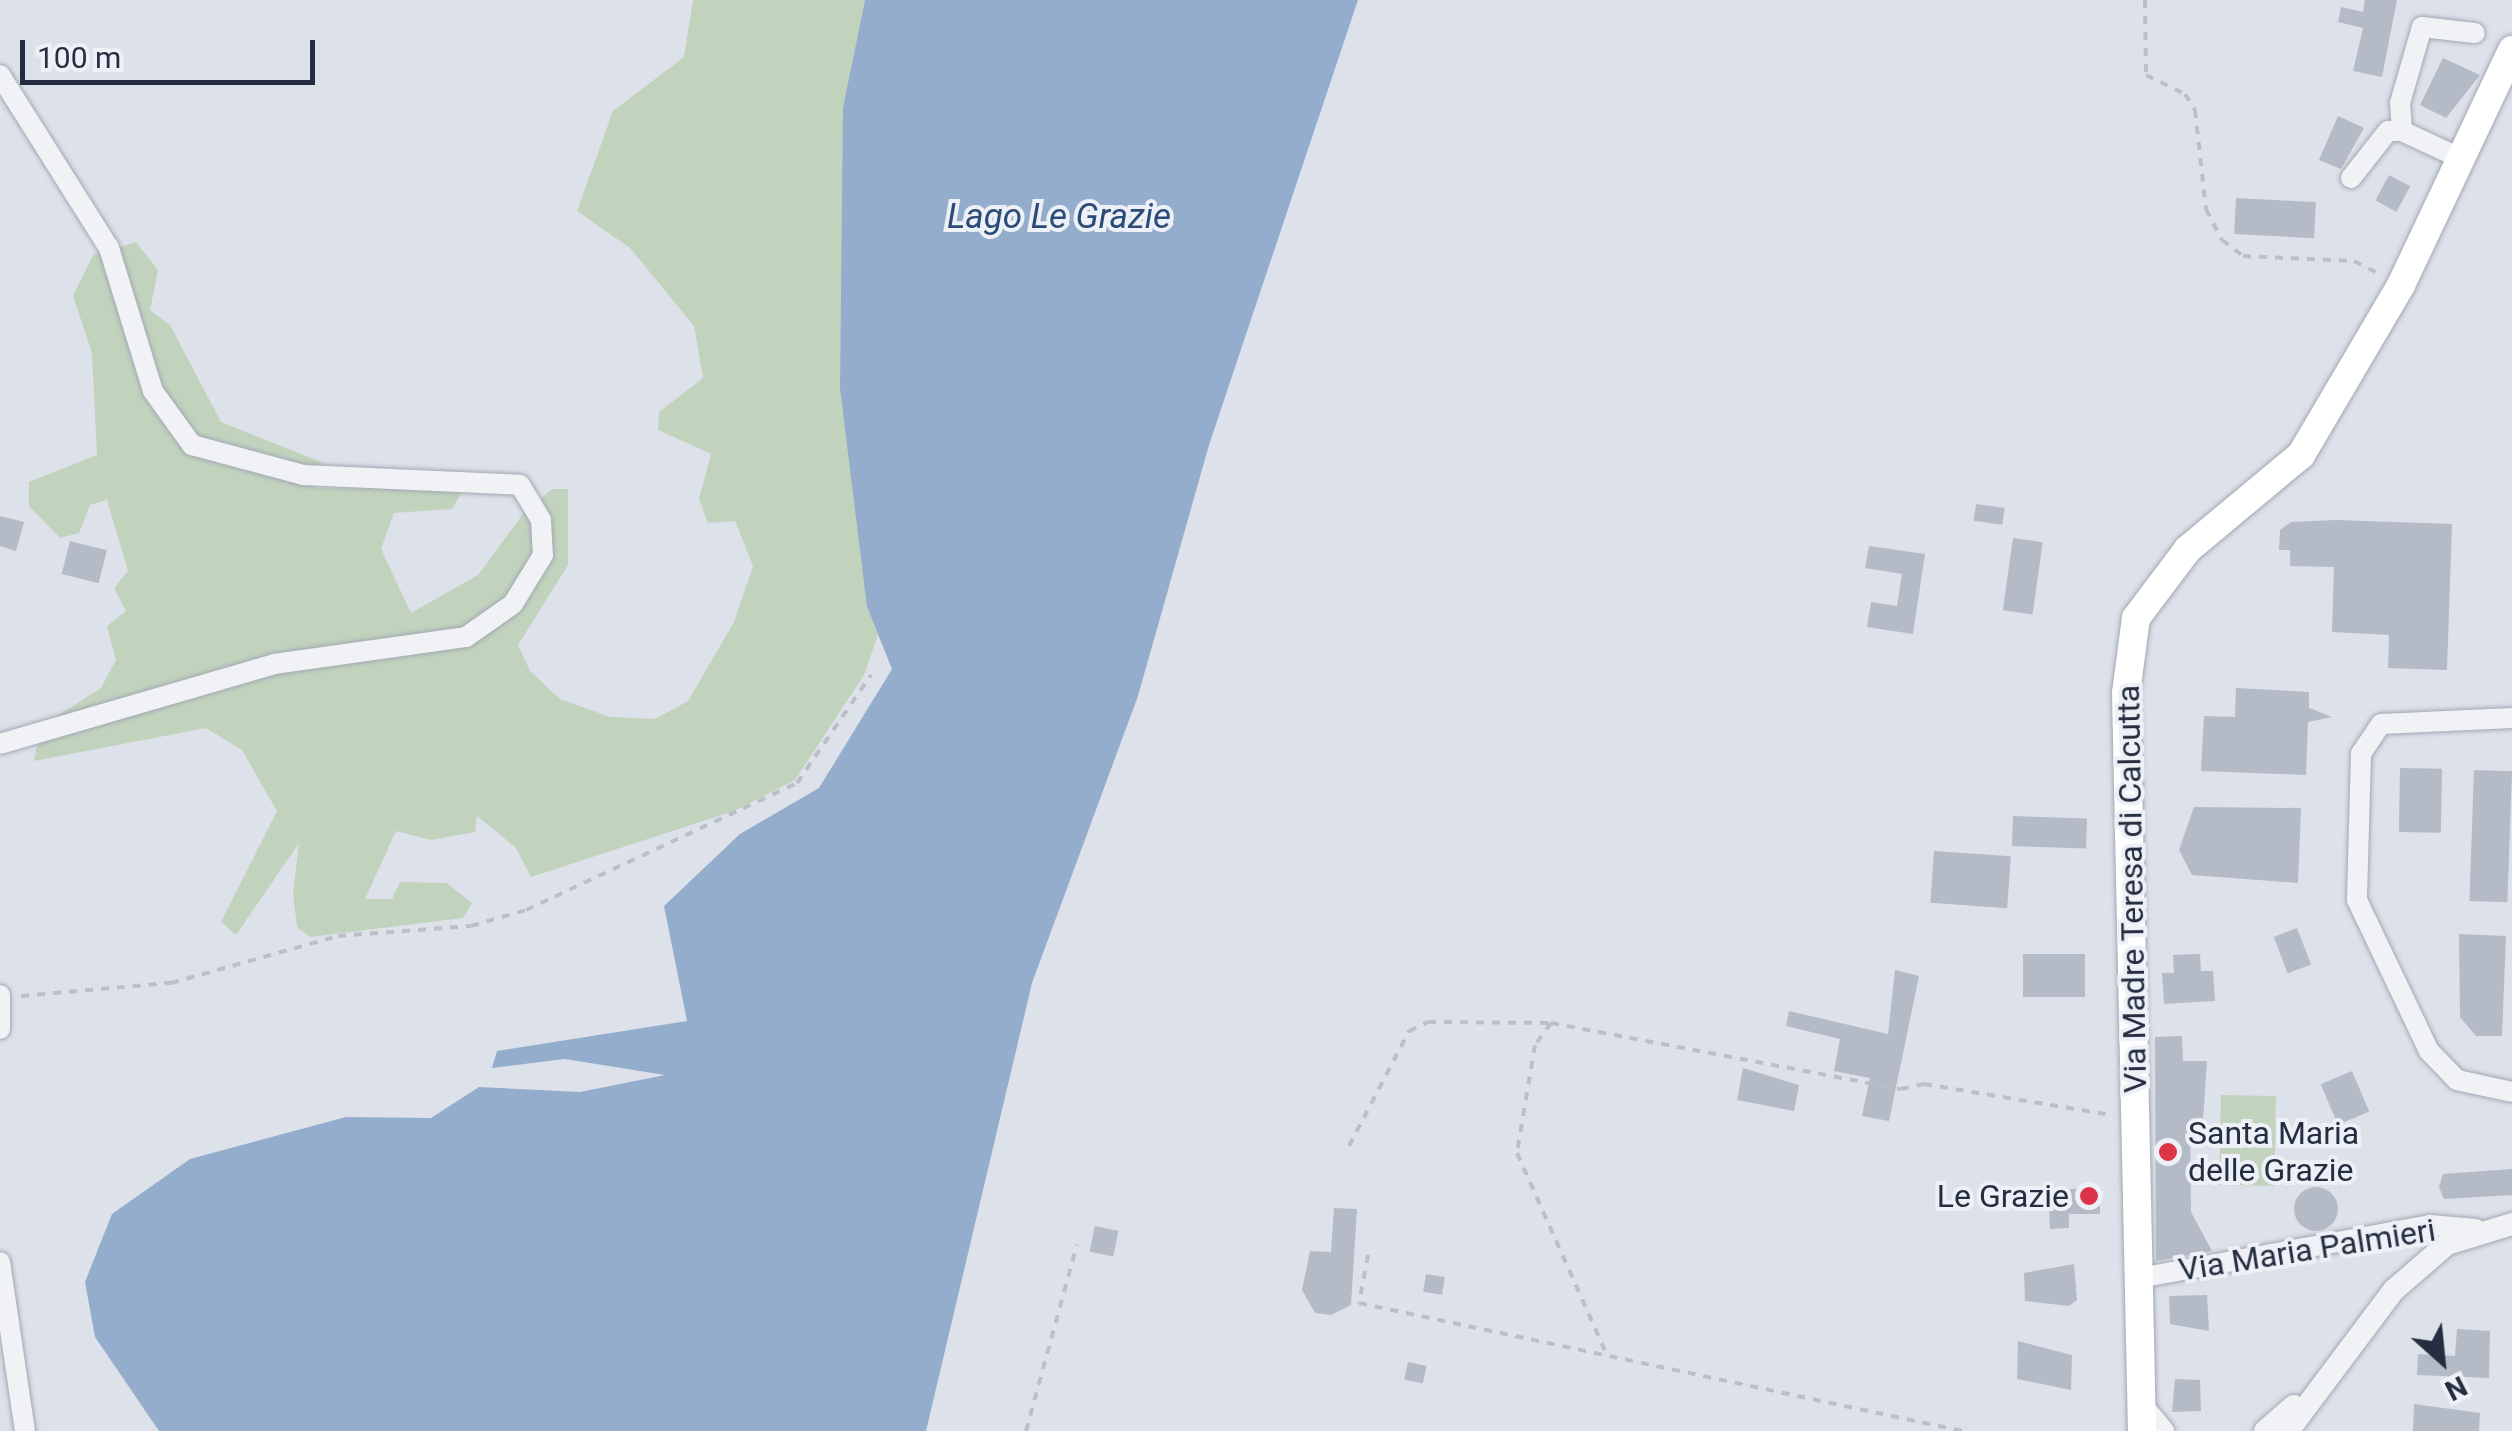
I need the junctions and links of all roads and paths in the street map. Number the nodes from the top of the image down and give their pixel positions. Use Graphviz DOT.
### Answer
graph roads {
  1 [pos="2145,0"];
  2 [pos="2475,34"];
  3 [pos="2512,50"];
  4 [pos="0,75"];
  5 [pos="2402,131"];
  6 [pos="2462,159"];
  7 [pos="2351,178"];
  8 [pos="2400,286"];
  9 [pos="872,675"];
  10 [pos="2512,718"];
  11 [pos="0,744"];
  12 [pos="1,997"];
  13 [pos="1552,1024"];
  14 [pos="0,1029"];
  15 [pos="2512,1092"];
  16 [pos="2135,1117"];
  17 [pos="1349,1146"];
  18 [pos="2512,1224"];
  19 [pos="2476,1229"];
  20 [pos="1077,1246"];
  21 [pos="1368,1255"];
  22 [pos="0,1262"];
  23 [pos="2139,1278"];
  24 [pos="1607,1355"];
  25 [pos="2326,1376"];
  26 [pos="2142,1419"];
  27 [pos="25,1431"];
  28 [pos="1026,1431"];
  29 [pos="1963,1431"];
  30 [pos="2163,1431"];
  31 [pos="2265,1431"];
  32 [pos="2288,1431"];
  1 -- 8 [label="path"];
  2 -- 5 [label="street"];
  3 -- 6 [label="main road, Via Madre Teresa di Calcutta"];
  4 -- 11 [label="street"];
  5 -- 6 [label="street"];
  5 -- 7 [label="street"];
  6 -- 8 [label="main road, Via Madre Teresa di Calcutta"];
  8 -- 16 [label="main road, Via Madre Teresa di Calcutta"];
  9 -- 12 [label="path"];
  10 -- 15 [label="street"];
  12 -- 14 [label="street"];
  13 -- 16 [label="path"];
  13 -- 17 [label="path"];
  13 -- 24 [label="path"];
  16 -- 23 [label="main road, Via Madre Teresa di Calcutta"];
  18 -- 19 [label="street"];
  19 -- 23 [label="street, Via Maria Palmieri"];
  19 -- 25 [label="street"];
  20 -- 28 [label="path"];
  21 -- 24 [label="path"];
  22 -- 27 [label="street"];
  23 -- 26 [label="main road, Via Madre Teresa di Calcutta"];
  24 -- 29 [label="path"];
  25 -- 31 [label="street"];
  25 -- 32 [label="street"];
  26 -- 30 [label="street"];
}
